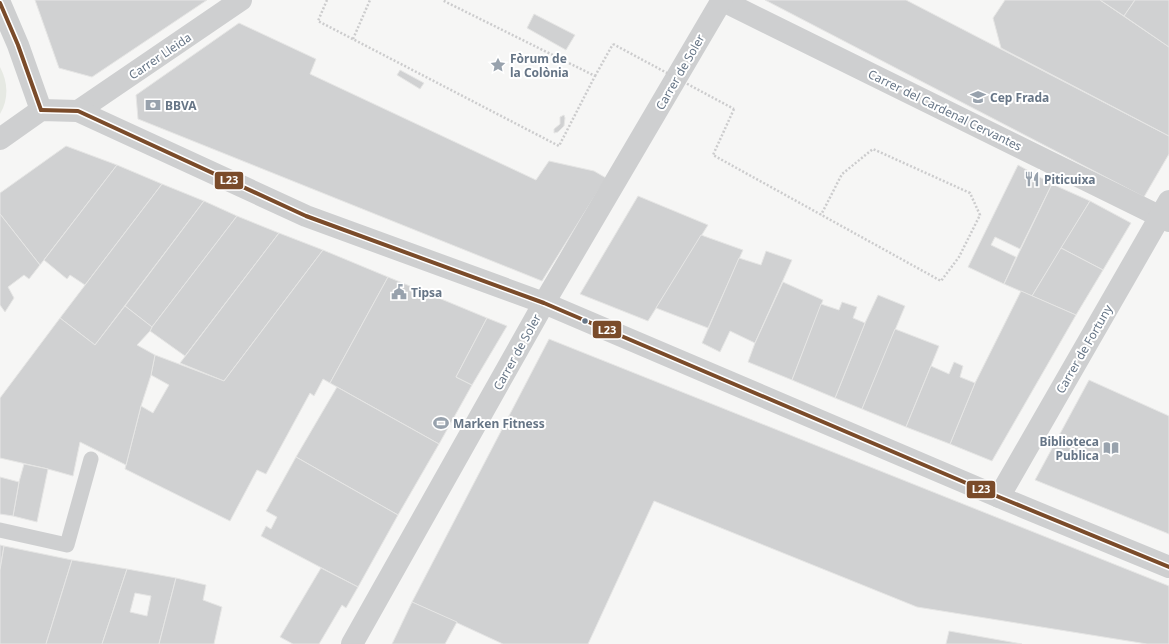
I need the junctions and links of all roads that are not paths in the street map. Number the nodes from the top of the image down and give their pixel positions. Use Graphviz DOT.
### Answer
graph roads {
  1 [pos="241,0"];
  2 [pos="722,0"];
  3 [pos="0,3"];
  4 [pos="41,110"];
  5 [pos="78,112"];
  6 [pos="0,139"];
  7 [pos="1166,213"];
  8 [pos="544,303"];
  9 [pos="92,459"];
  10 [pos="999,496"];
  11 [pos="0,530"];
  12 [pos="1169,567"];
  13 [pos="352,644"];
  1 -- 5 [label="street, Carrer Lleida"];
  2 -- 7 [label="street, Carrer del Cardenal Cervantes"];
  2 -- 8 [label="street, Carrer de Soler"];
  3 -- 4 [label="street"];
  4 -- 5 [label="street"];
  4 -- 6 [label="street"];
  5 -- 8 [label="street"];
  7 -- 10 [label="street, Carrer de Fortuny"];
  8 -- 10 [label="street"];
  8 -- 13 [label="street, Carrer de Soler"];
  9 -- 11 [label="lane"];
  10 -- 12 [label="street"];
}
